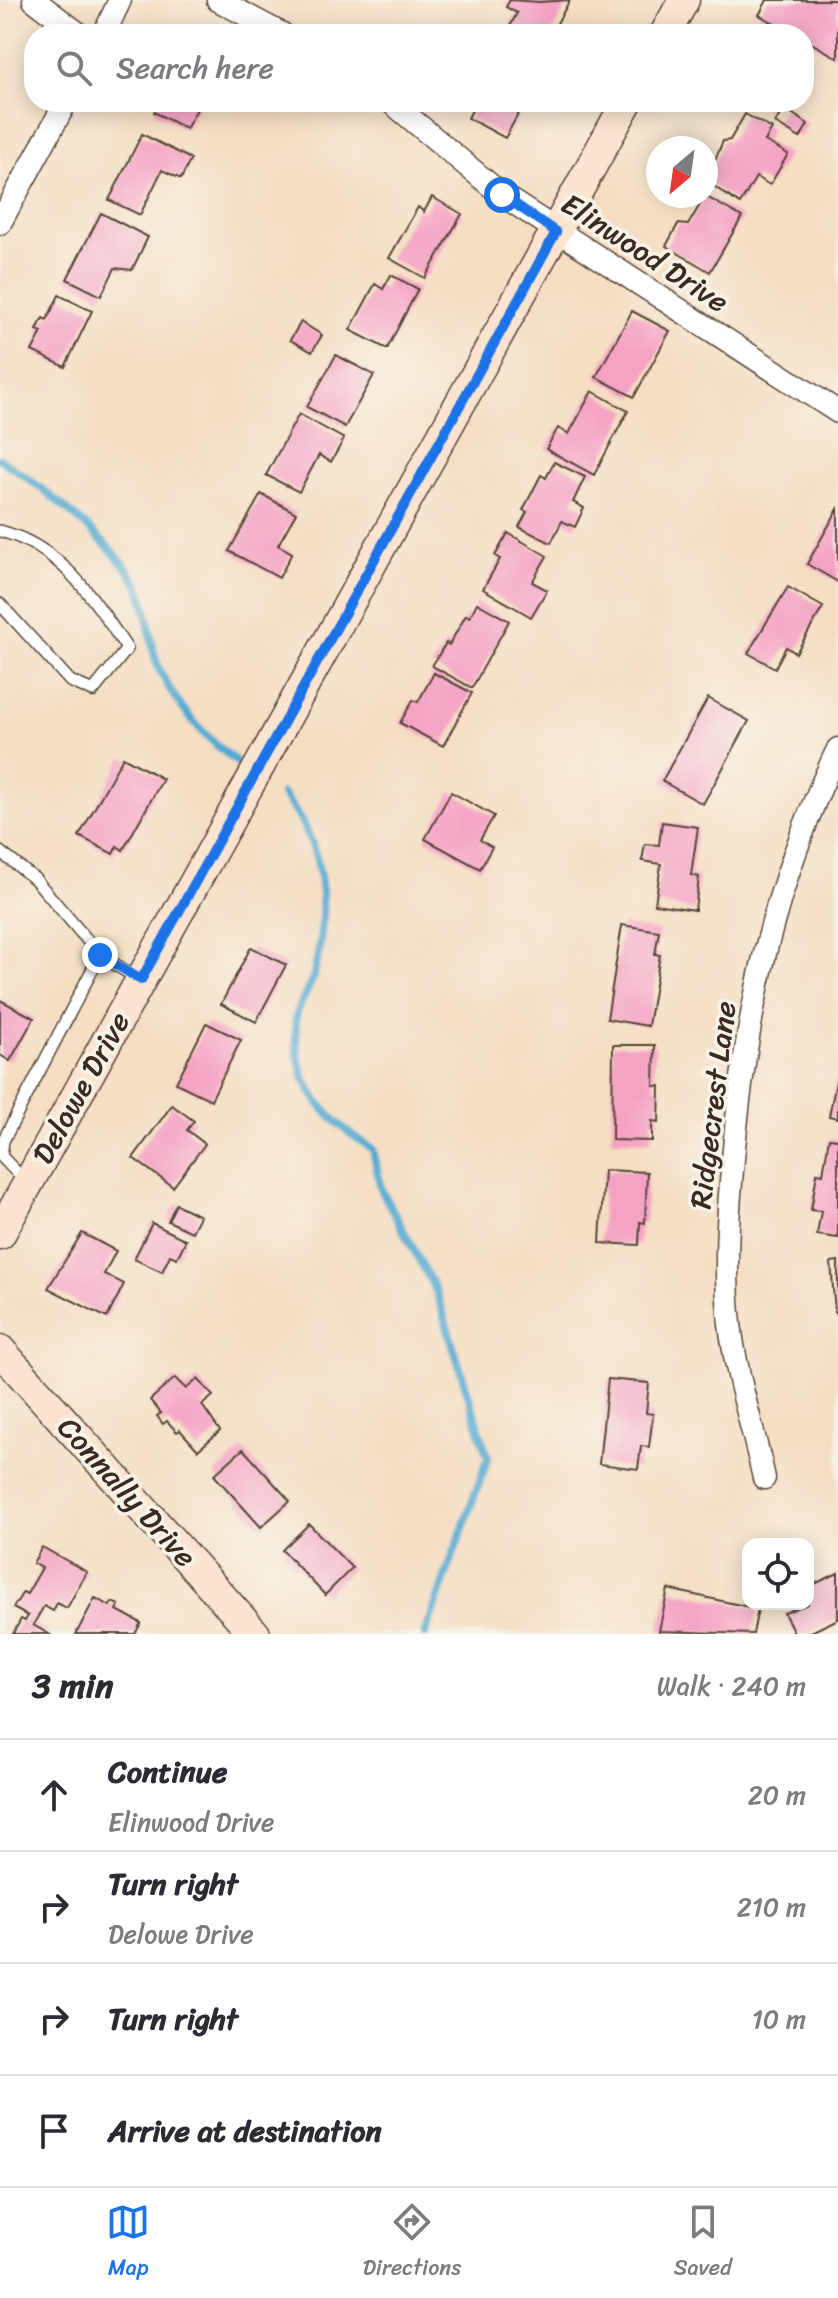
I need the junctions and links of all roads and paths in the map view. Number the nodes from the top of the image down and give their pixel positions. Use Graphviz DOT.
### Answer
graph roads {
  1 [pos="34,0"];
  2 [pos="120,0"];
  3 [pos="218,0"];
  4 [pos="684,0"];
  5 [pos="66,24"];
  6 [pos="109,24"];
  7 [pos="263,24"];
  8 [pos="671,24"];
  9 [pos="61,112"];
  10 [pos="403,112"];
  11 [pos="622,112"];
  12 [pos="0,223"];
  13 [pos="556,232"];
  14 [pos="838,412"];
  15 [pos="0,531"];
  16 [pos="0,604"];
  17 [pos="838,749"];
  18 [pos="0,852"];
  19 [pos="100,955"];
  20 [pos="141,980"];
  21 [pos="28,1183"];
  22 [pos="0,1234"];
  23 [pos="0,1350"];
  24 [pos="764,1478"];
  25 [pos="255,1634"];
  1 -- 5 [label="street"];
  2 -- 6 [label="street"];
  3 -- 7 [label="street"];
  4 -- 8 [label="street"];
  9 -- 12 [label="street"];
  10 -- 13 [label="street, Elinwood Drive"];
  11 -- 13 [label="street, Delowe Drive"];
  13 -- 14 [label="street, Elinwood Drive"];
  13 -- 20 [label="street, Delowe Drive"];
  15 -- 16 [label="lane"];
  17 -- 24 [label="street, Ridgecrest Lane"];
  18 -- 19 [label="lane"];
  19 -- 20 [label="lane"];
  19 -- 21 [label="lane"];
  20 -- 21 [label="street, Delowe Drive"];
  21 -- 22 [label="street, Delowe Drive"];
  23 -- 25 [label="street, Connally Drive"];
}
